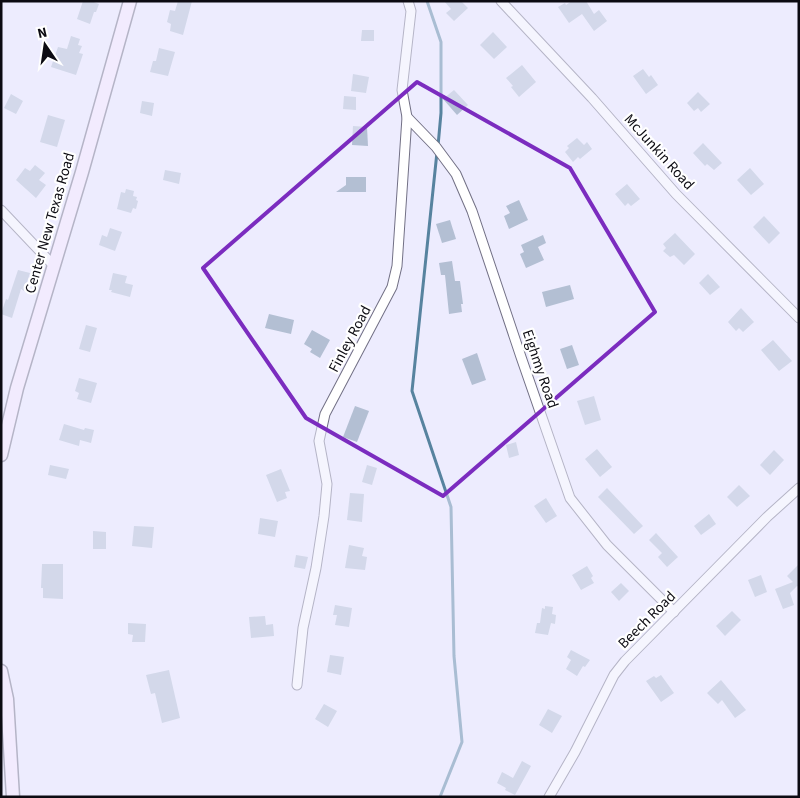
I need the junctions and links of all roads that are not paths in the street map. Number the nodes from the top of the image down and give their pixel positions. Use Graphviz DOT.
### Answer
graph roads {
  1 [pos="130,1"];
  2 [pos="408,1"];
  3 [pos="501,1"];
  4 [pos="407,117"];
  5 [pos="1,210"];
  6 [pos="54,266"];
  7 [pos="799,318"];
  8 [pos="1,455"];
  9 [pos="799,488"];
  10 [pos="674,612"];
  11 [pos="1,671"];
  12 [pos="297,685"];
  13 [pos="13,797"];
  14 [pos="549,797"];
  1 -- 6 [label="street, Center New Texas Road"];
  2 -- 4 [label="street, Finley Road"];
  3 -- 7 [label="street, McJunkin Road"];
  4 -- 10 [label="street, Eighmy Road"];
  4 -- 12 [label="street, Finley Road"];
  5 -- 6 [label="street"];
  6 -- 8 [label="street, Center New Texas Road"];
  9 -- 10 [label="street, Beech Road"];
  10 -- 14 [label="street, Beech Road"];
  11 -- 13 [label="street"];
}
